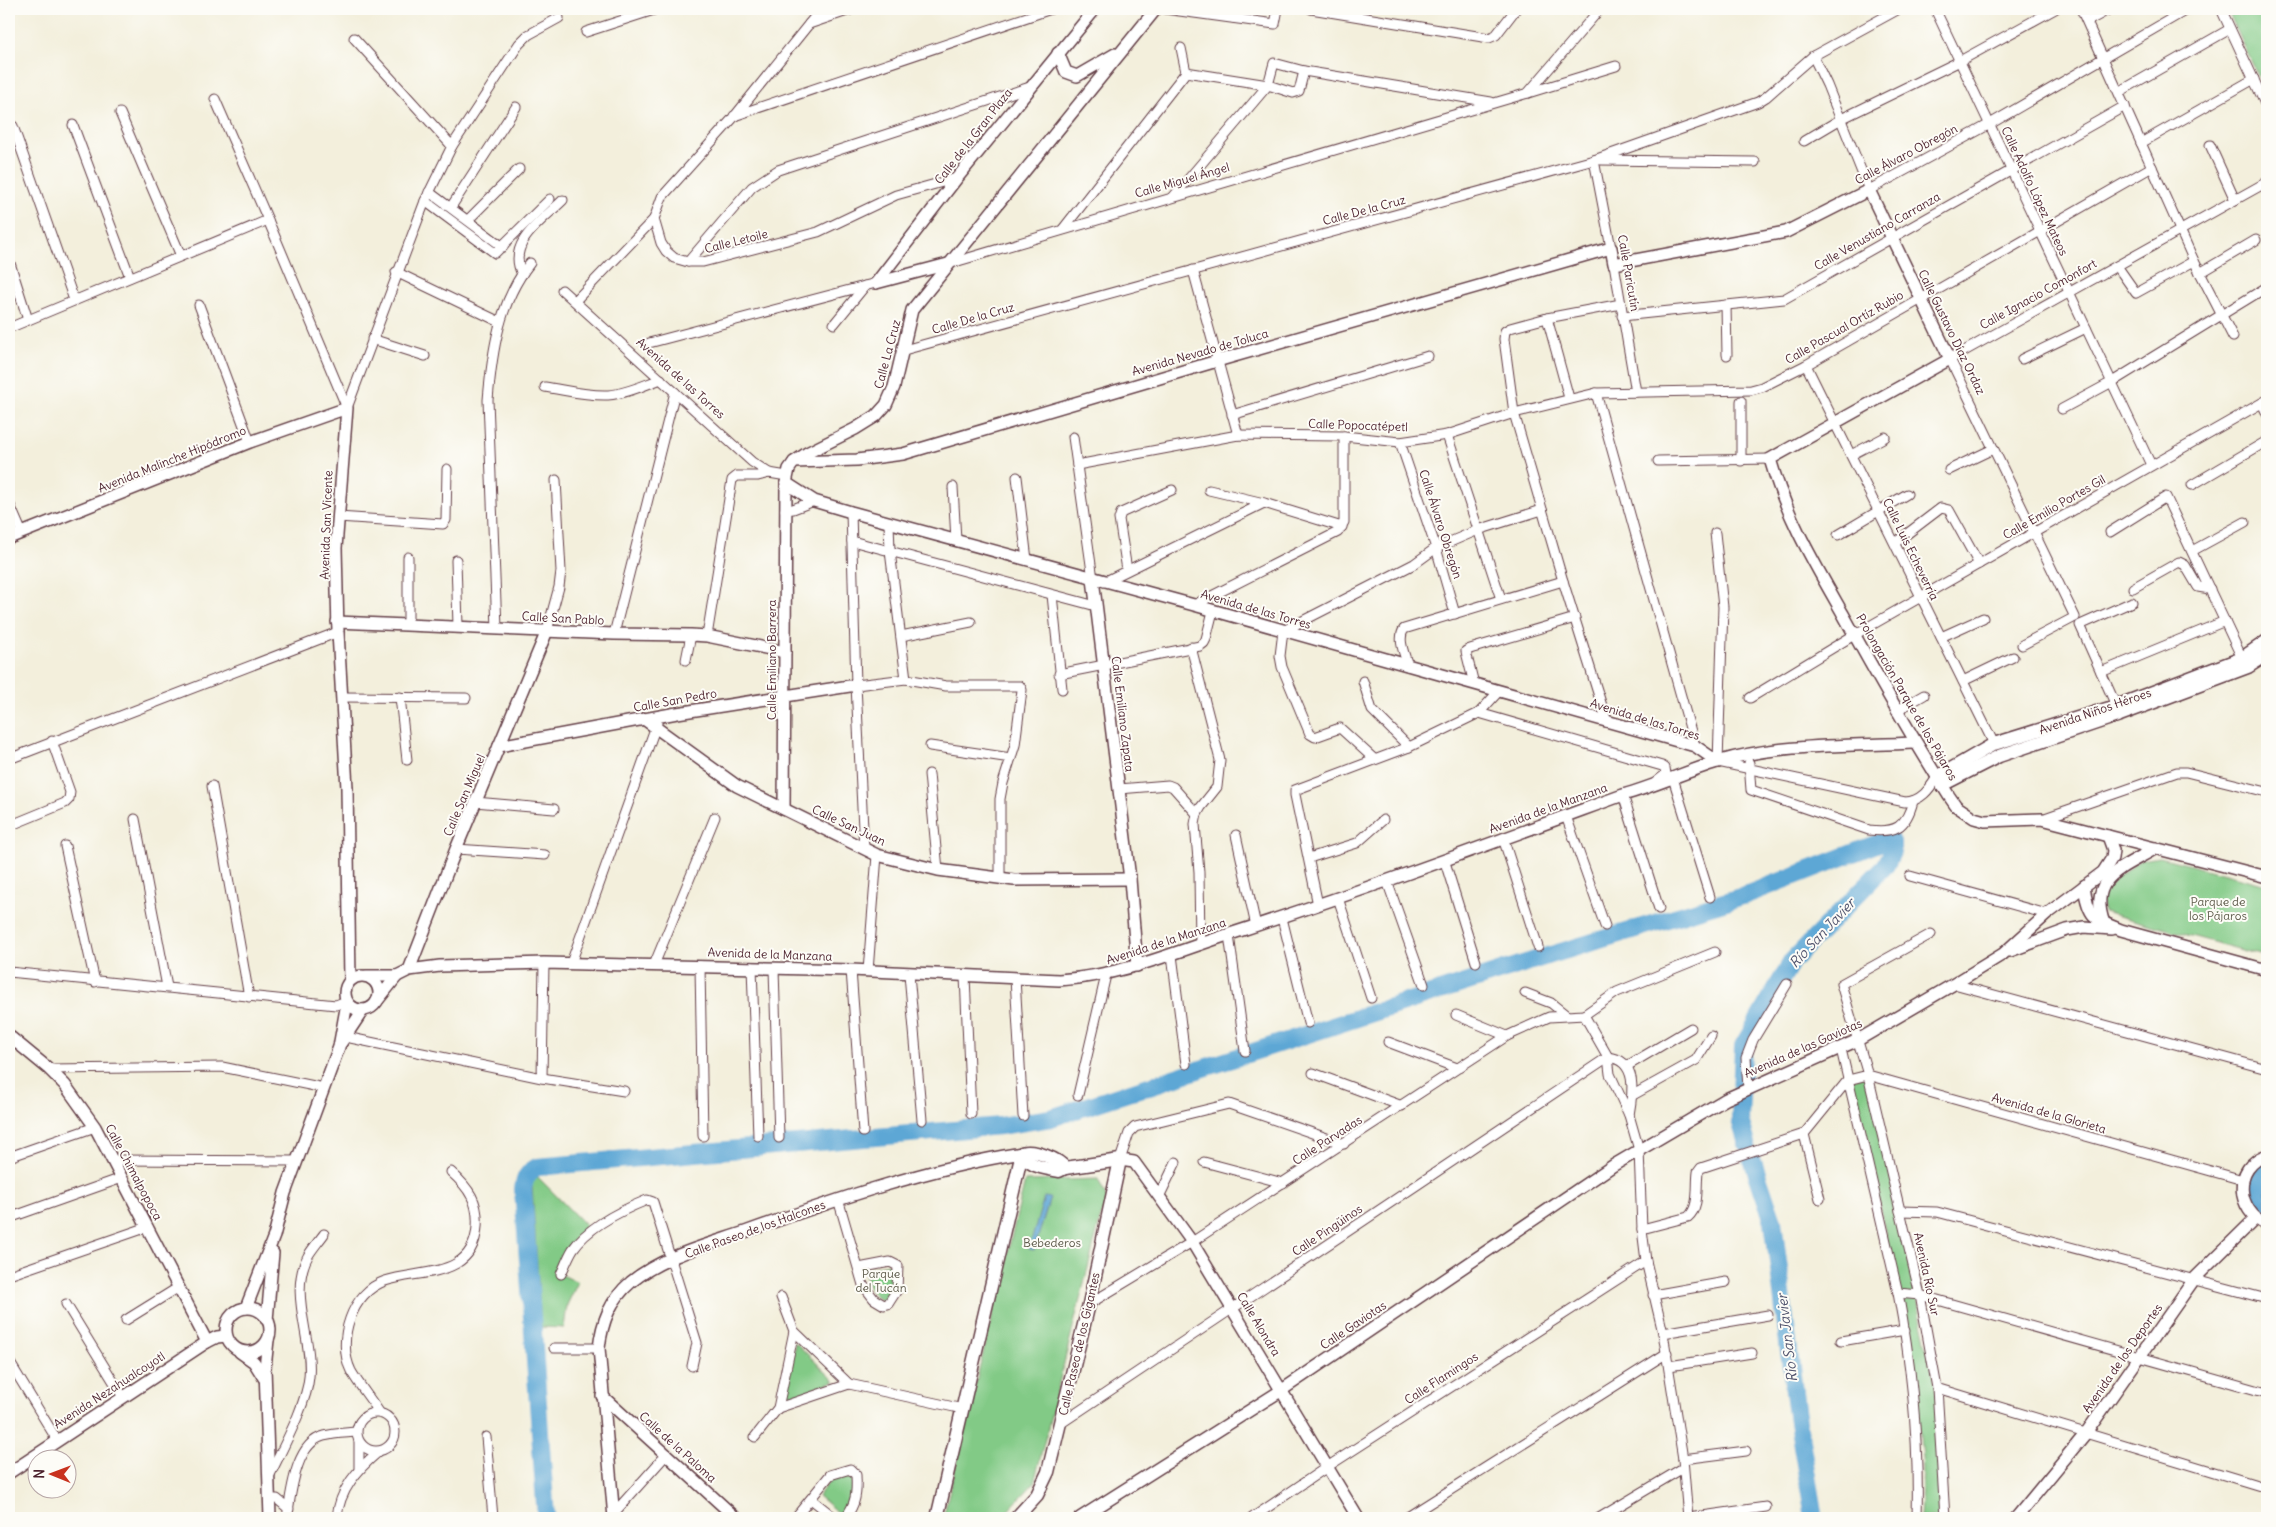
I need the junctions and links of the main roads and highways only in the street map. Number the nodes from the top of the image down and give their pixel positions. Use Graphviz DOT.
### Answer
graph roads {
  1 [pos="2267,642"];
  2 [pos="2267,655"];
  3 [pos="2118,710"];
  4 [pos="1120,1160"];
  5 [pos="937,1518"];
  6 [pos="1016,1518"];
  1 -- 3 [label="main road, Avenida Niños Héroes"];
  2 -- 3 [label="main road, Avenida Niños Héroes"];
  3 -- 3 [label="main road, Avenida Niños Héroes"];
  4 -- 5 [label="main road, Calle Paseo de los Halcones"];
  4 -- 6 [label="main road, Calle Paseo de los Gigantes"];
}
